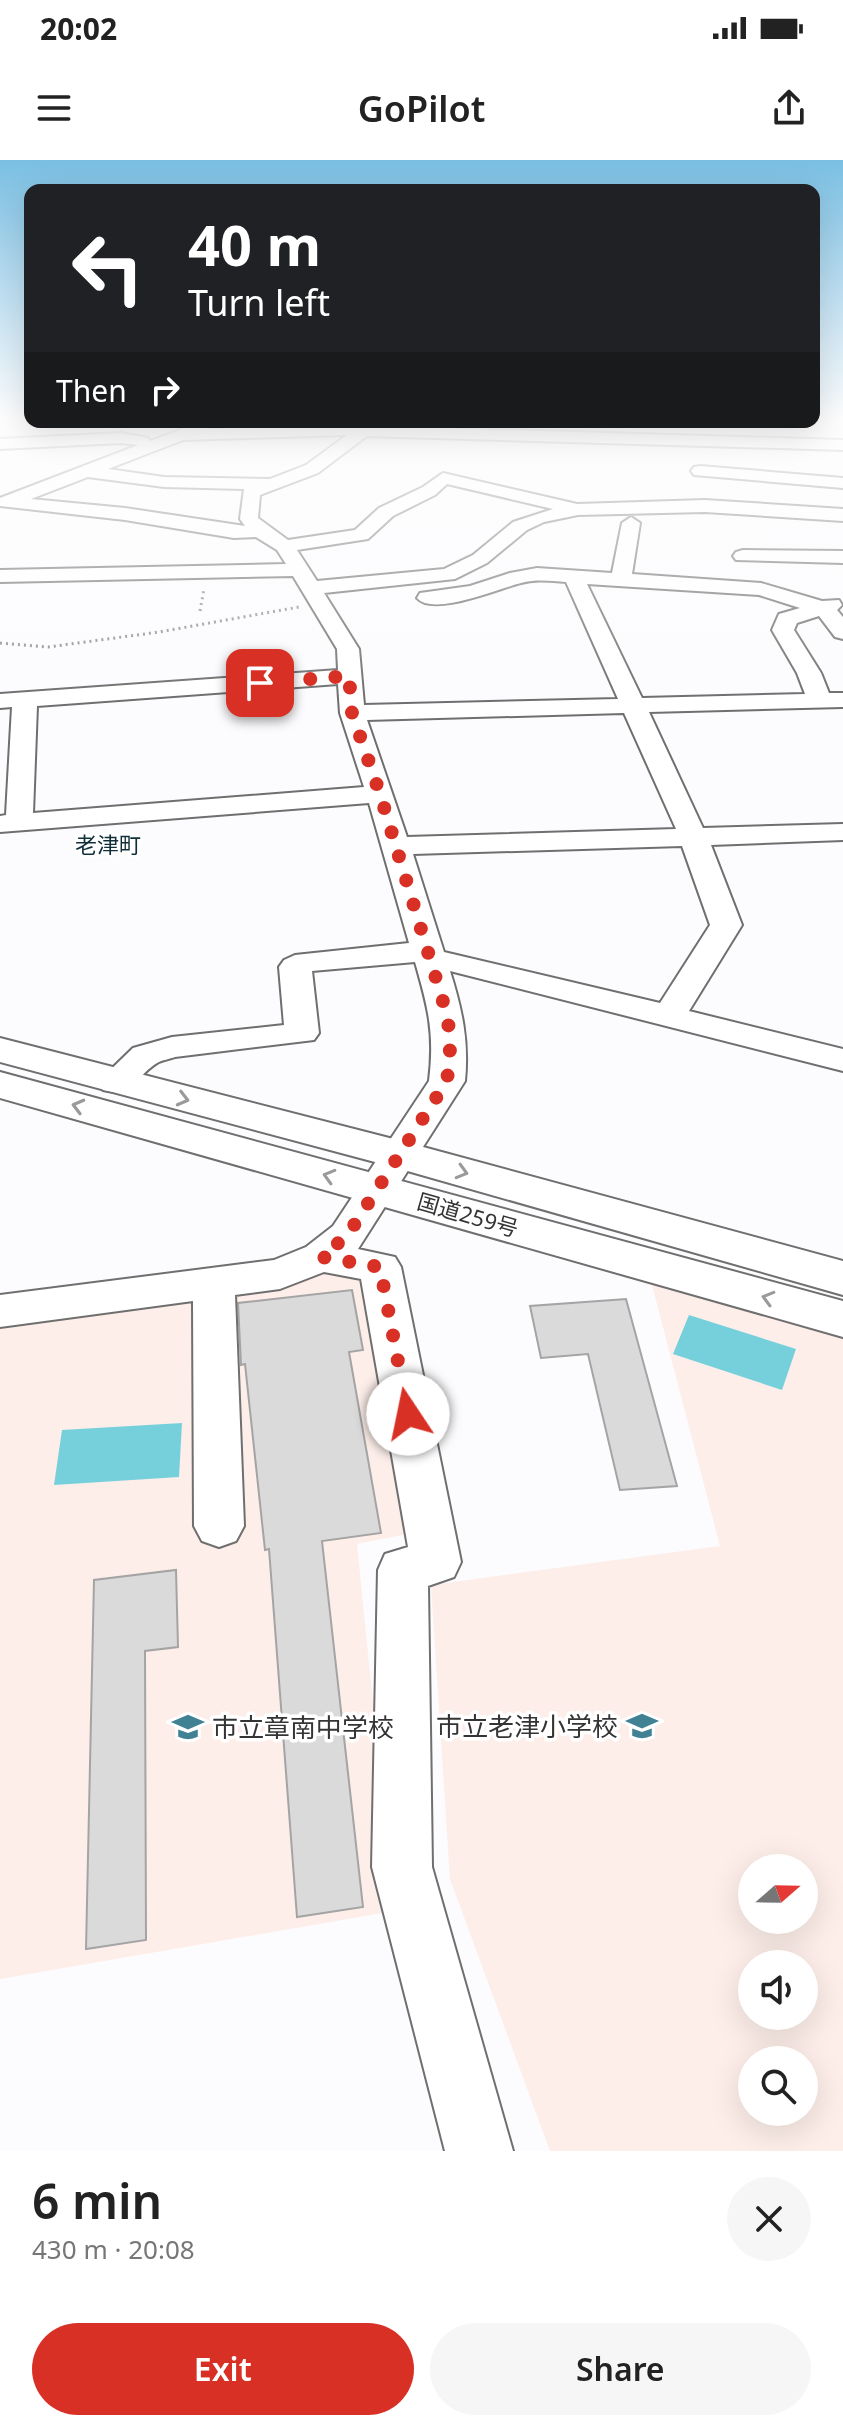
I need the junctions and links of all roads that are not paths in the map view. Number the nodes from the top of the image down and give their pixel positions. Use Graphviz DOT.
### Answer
graph roads {
  1 [pos="105,512"];
  2 [pos="129,512"];
  3 [pos="250,512"];
  4 [pos="386,512"];
  5 [pos="565,512"];
  6 [pos="796,512"];
  7 [pos="125,514"];
  8 [pos="843,515"];
  9 [pos="631,523"];
  10 [pos="260,531"];
  11 [pos="750,535"];
  12 [pos="285,546"];
  13 [pos="743,556"];
  14 [pos="843,557"];
  15 [pos="0,576"];
  16 [pos="574,577"];
  17 [pos="621,580"];
  18 [pos="744,586"];
  19 [pos="310,588"];
  20 [pos="837,615"];
  21 [pos="349,676"];
  22 [pos="13,700"];
  23 [pos="831,700"];
  24 [pos="632,706"];
  25 [pos="352,713"];
  26 [pos="380,794"];
  27 [pos="9,824"];
  28 [pos="843,832"];
  29 [pos="693,836"];
  30 [pos="395,846"];
  31 [pos="429,957"];
  32 [pos="668,1017"];
  33 [pos="0,1050"];
  34 [pos="843,1060"];
  35 [pos="116,1082"];
  36 [pos="0,1085"];
  37 [pos="390,1172"];
  38 [pos="321,1257"];
  39 [pos="843,1278"];
  40 [pos="214,1283"];
  41 [pos="0,1311"];
  42 [pos="843,1319"];
  43 [pos="219,1526"];
  44 [pos="479,2151"];
  1 -- 7 [label="street"];
  2 -- 7 [label="street"];
  3 -- 10 [label="street"];
  4 -- 12 [label="street"];
  5 -- 19 [label="street"];
  6 -- 8 [label="street"];
  7 -- 10 [label="street"];
  9 -- 17 [label="street"];
  10 -- 12 [label="street"];
  11 -- 13 [label="street"];
  12 -- 19 [label="street"];
  13 -- 14 [label="street"];
  13 -- 18 [label="street"];
  15 -- 19 [label="street"];
  16 -- 17 [label="street"];
  16 -- 19 [label="street"];
  16 -- 24 [label="street"];
  17 -- 18 [label="street"];
  18 -- 20 [label="street"];
  19 -- 21 [label="street"];
  20 -- 23 [label="street"];
  21 -- 22 [label="street"];
  21 -- 25 [label="street"];
  22 -- 27 [label="street"];
  23 -- 24 [label="street"];
  24 -- 25 [label="street"];
  24 -- 29 [label="street"];
  25 -- 26 [label="street"];
  26 -- 27 [label="street"];
  26 -- 30 [label="street"];
  28 -- 29 [label="street"];
  29 -- 30 [label="street"];
  29 -- 32 [label="street"];
  30 -- 31 [label="street"];
  31 -- 32 [label="street"];
  31 -- 35 [label="street"];
  31 -- 37 [label="street"];
  32 -- 34 [label="street"];
  33 -- 35 [label="highway, 国道259号"];
  35 -- 37 [label="highway, 国道259号, one-way"];
  37 -- 36 [label="highway, 国道259号, one-way"];
  37 -- 38 [label="street"];
  37 -- 39 [label="highway, 国道259号, one-way"];
  42 -- 37 [label="highway, 国道259号, one-way"];
  38 -- 40 [label="street"];
  38 -- 44 [label="street"];
  40 -- 41 [label="street"];
  40 -- 43 [label="street"];
}
